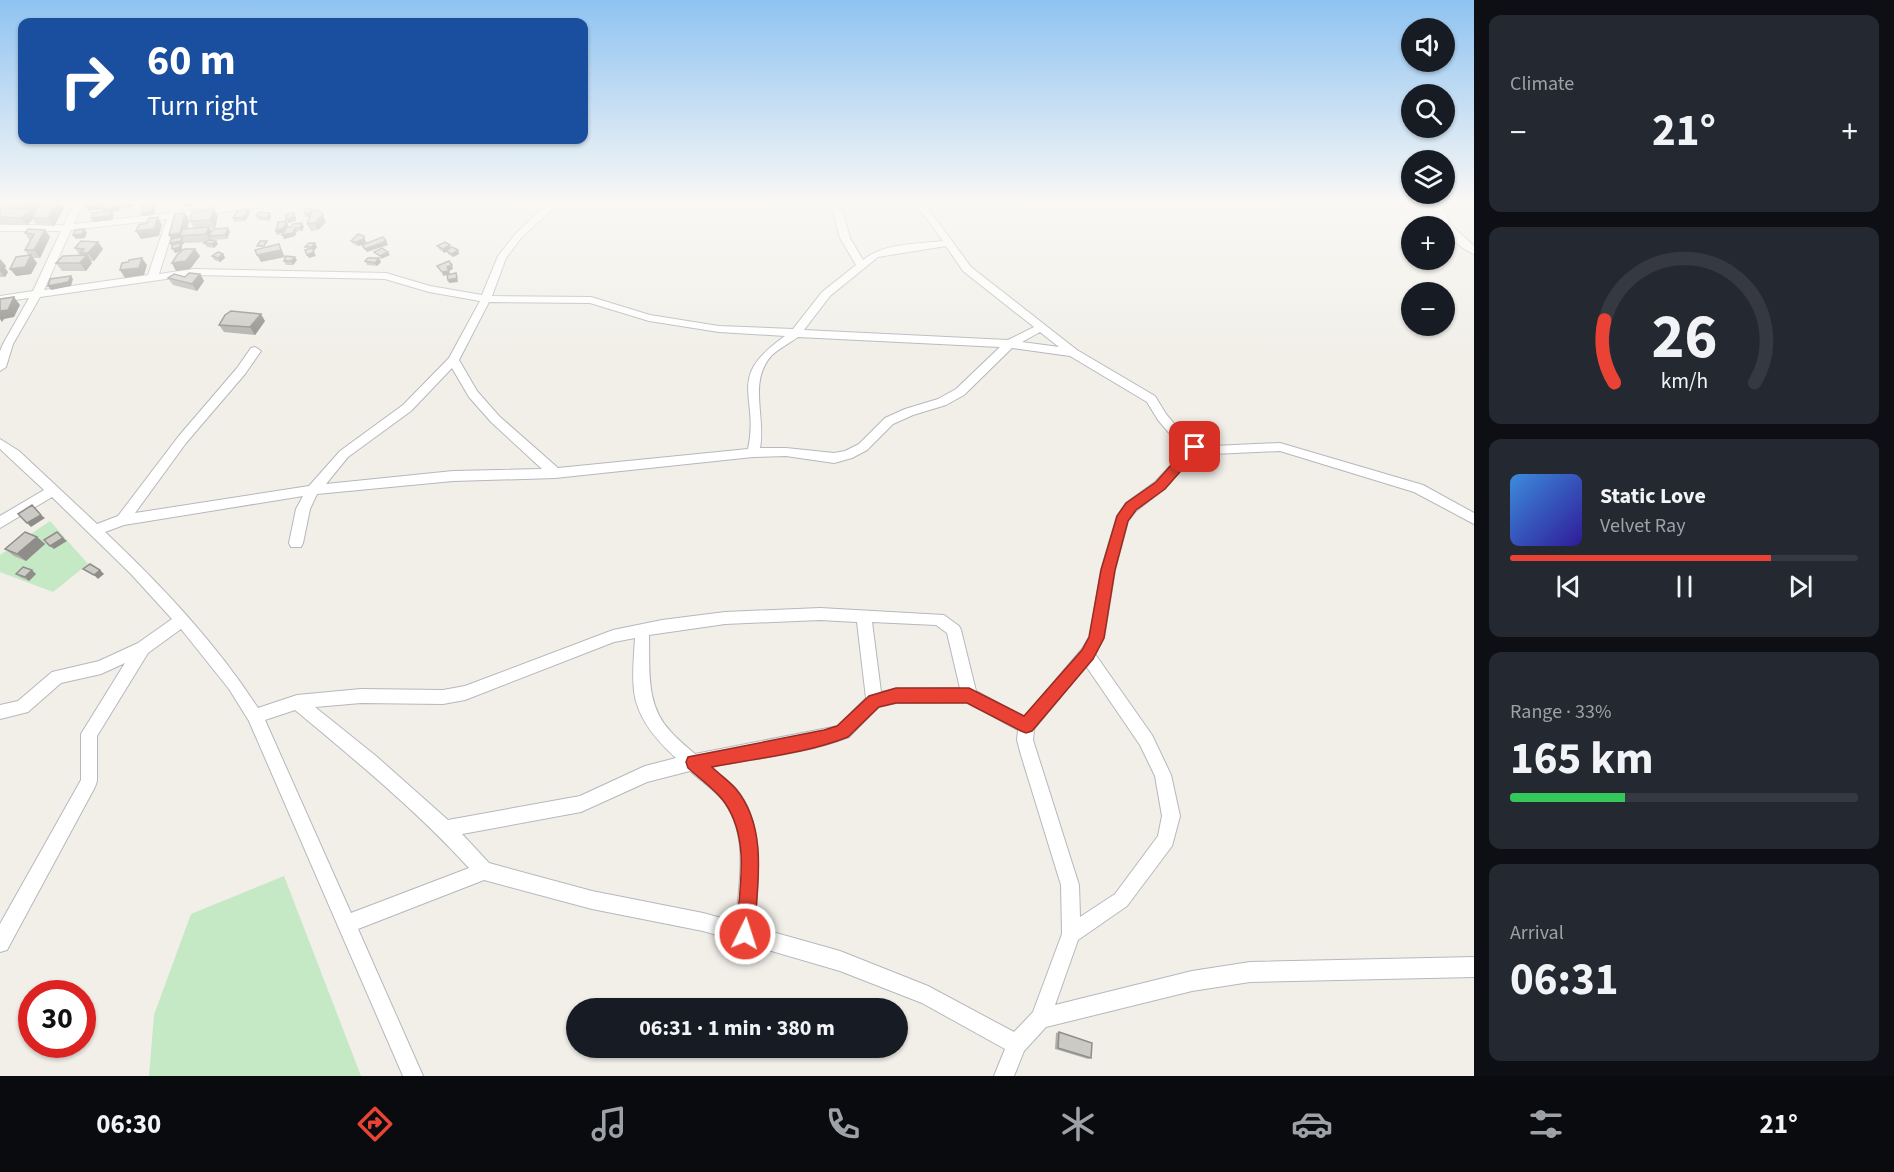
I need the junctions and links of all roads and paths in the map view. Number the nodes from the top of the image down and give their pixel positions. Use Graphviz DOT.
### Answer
graph roads {
  1 [pos="54,253"];
  2 [pos="160,253"];
  3 [pos="505,253"];
  4 [pos="854,253"];
  5 [pos="882,253"];
  6 [pos="955,253"];
  7 [pos="861,265"];
  8 [pos="153,276"];
  9 [pos="37,293"];
  10 [pos="0,299"];
  11 [pos="486,299"];
  12 [pos="1042,327"];
  13 [pos="796,333"];
  14 [pos="1010,345"];
  15 [pos="255,351"];
  16 [pos="1073,353"];
  17 [pos="453,360"];
  18 [pos="0,367"];
  19 [pos="0,443"];
  20 [pos="1195,447"];
  21 [pos="753,453"];
  22 [pos="555,473"];
  23 [pos="313,490"];
  24 [pos="52,491"];
  25 [pos="123,519"];
  26 [pos="1474,519"];
  27 [pos="0,523"];
  28 [pos="96,530"];
  29 [pos="296,543"];
  30 [pos="864,616"];
  31 [pos="182,620"];
  32 [pos="642,630"];
  33 [pos="143,648"];
  34 [pos="1088,654"];
  35 [pos="969,696"];
  36 [pos="874,701"];
  37 [pos="297,702"];
  38 [pos="0,712"];
  39 [pos="255,716"];
  40 [pos="1026,726"];
  41 [pos="694,762"];
  42 [pos="445,829"];
  43 [pos="484,871"];
  44 [pos="347,924"];
  45 [pos="745,934"];
  46 [pos="1071,934"];
  47 [pos="0,943"];
  48 [pos="1474,967"];
  49 [pos="1040,1018"];
  50 [pos="1017,1044"];
  51 [pos="413,1076"];
  52 [pos="1004,1076"];
  1 -- 9 [label="street"];
  2 -- 8 [label="street"];
  3 -- 11 [label="street"];
  4 -- 7 [label="street"];
  5 -- 7 [label="street"];
  6 -- 12 [label="street"];
  7 -- 13 [label="street"];
  8 -- 9 [label="street"];
  8 -- 11 [label="street"];
  9 -- 10 [label="street"];
  9 -- 18 [label="street"];
  11 -- 13 [label="street"];
  11 -- 17 [label="street"];
  12 -- 14 [label="street"];
  12 -- 16 [label="street"];
  13 -- 14 [label="street"];
  13 -- 21 [label="street"];
  14 -- 16 [label="street"];
  14 -- 21 [label="street"];
  15 -- 25 [label="street"];
  16 -- 20 [label="street"];
  17 -- 22 [label="street"];
  17 -- 23 [label="street"];
  19 -- 24 [label="street"];
  20 -- 26 [label="street"];
  20 -- 34 [label="street"];
  21 -- 22 [label="street"];
  22 -- 23 [label="street"];
  23 -- 25 [label="street"];
  23 -- 29 [label="street"];
  24 -- 27 [label="street"];
  24 -- 28 [label="street"];
  25 -- 28 [label="street"];
  28 -- 31 [label="street"];
  30 -- 32 [label="street"];
  30 -- 35 [label="street"];
  30 -- 36 [label="street"];
  31 -- 33 [label="street"];
  31 -- 39 [label="street"];
  32 -- 37 [label="street"];
  32 -- 41 [label="street"];
  33 -- 38 [label="street"];
  33 -- 47 [label="street"];
  34 -- 40 [label="street"];
  34 -- 46 [label="street"];
  35 -- 36 [label="street"];
  35 -- 40 [label="street"];
  36 -- 41 [label="street"];
  37 -- 39 [label="street"];
  37 -- 42 [label="street"];
  39 -- 44 [label="street"];
  40 -- 46 [label="street"];
  41 -- 42 [label="street"];
  41 -- 45 [label="street"];
  42 -- 43 [label="street"];
  43 -- 44 [label="street"];
  43 -- 45 [label="street"];
  44 -- 51 [label="street"];
  45 -- 50 [label="street"];
  46 -- 49 [label="street"];
  48 -- 49 [label="street"];
  49 -- 50 [label="street"];
  50 -- 52 [label="street"];
}
